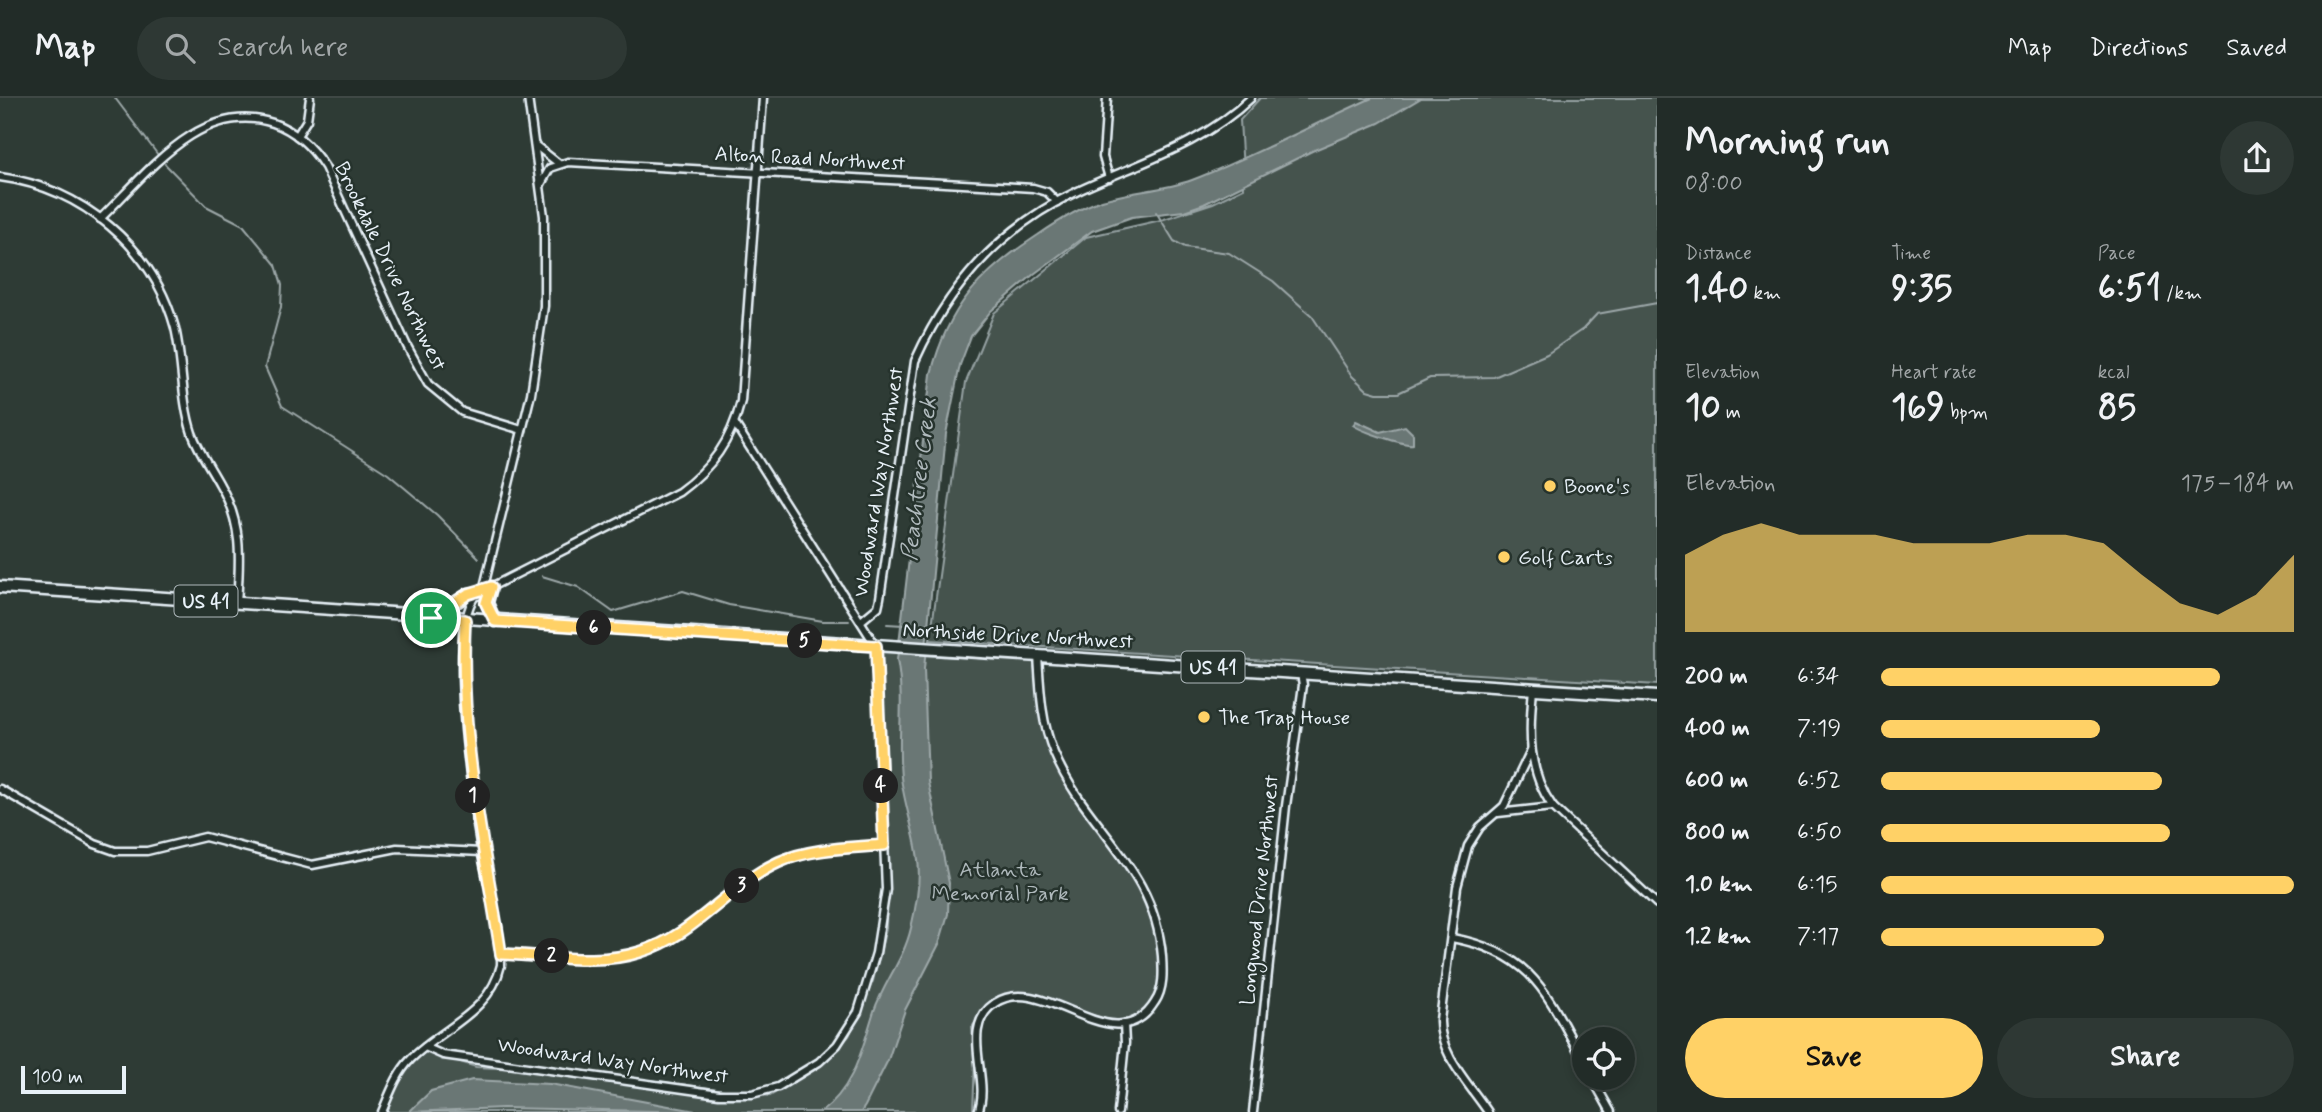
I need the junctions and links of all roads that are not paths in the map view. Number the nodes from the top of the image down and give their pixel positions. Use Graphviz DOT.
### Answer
graph roads {
  1 [pos="310,98"];
  2 [pos="528,98"];
  3 [pos="764,98"];
  4 [pos="1107,98"];
  5 [pos="1251,98"];
  6 [pos="297,136"];
  7 [pos="535,145"];
  8 [pos="558,163"];
  9 [pos="758,172"];
  10 [pos="0,177"];
  11 [pos="1109,178"];
  12 [pos="541,184"];
  13 [pos="1056,202"];
  14 [pos="100,219"];
  15 [pos="735,425"];
  16 [pos="522,430"];
  17 [pos="0,587"];
  18 [pos="484,590"];
  19 [pos="237,603"];
  20 [pos="431,618"];
  21 [pos="465,620"];
  22 [pos="495,621"];
  23 [pos="862,621"];
  24 [pos="876,646"];
  25 [pos="1038,655"];
  26 [pos="1301,673"];
  27 [pos="1533,688"];
  28 [pos="1657,697"];
  29 [pos="1531,750"];
  30 [pos="0,789"];
  31 [pos="1553,807"];
  32 [pos="1498,813"];
  33 [pos="884,845"];
  34 [pos="482,852"];
  35 [pos="1657,904"];
  36 [pos="1452,938"];
  37 [pos="501,954"];
  38 [pos="1124,1024"];
  39 [pos="1572,1041"];
  40 [pos="425,1047"];
  41 [pos="1599,1090"];
  42 [pos="383,1112"];
  43 [pos="978,1112"];
  44 [pos="1118,1112"];
  45 [pos="1253,1112"];
  46 [pos="1488,1112"];
  47 [pos="1611,1112"];
  1 -- 6 [label="street"];
  2 -- 7 [label="street"];
  3 -- 9 [label="street"];
  4 -- 11 [label="street"];
  5 -- 11 [label="street, Woodward Way Northwest"];
  6 -- 14 [label="street, Brookdale Drive Northwest"];
  6 -- 16 [label="street, Brookdale Drive Northwest"];
  7 -- 8 [label="street"];
  7 -- 12 [label="street"];
  8 -- 9 [label="street, Alton Road Northwest"];
  8 -- 12 [label="street"];
  9 -- 13 [label="street, Alton Road Northwest"];
  9 -- 15 [label="street"];
  10 -- 14 [label="street"];
  11 -- 13 [label="street, Woodward Way Northwest"];
  12 -- 16 [label="street"];
  13 -- 23 [label="street, Woodward Way Northwest"];
  14 -- 19 [label="street"];
  15 -- 18 [label="street"];
  15 -- 23 [label="street"];
  16 -- 18 [label="street"];
  17 -- 19 [label="main road, Northside Drive Northwest / US 41"];
  18 -- 20 [label="main road"];
  18 -- 21 [label="street"];
  18 -- 22 [label="main road"];
  19 -- 20 [label="main road, Northside Drive Northwest / US 41"];
  20 -- 21 [label="main road, Northside Drive Northwest / US 41"];
  21 -- 22 [label="main road, Northside Drive Northwest / US 41"];
  21 -- 34 [label="street"];
  22 -- 24 [label="main road, Northside Drive Northwest / US 41"];
  23 -- 24 [label="street"];
  24 -- 25 [label="main road, Northside Drive Northwest / US 41"];
  24 -- 33 [label="street, Woodward Way Northwest"];
  25 -- 26 [label="main road, Northside Drive Northwest / US 41"];
  25 -- 38 [label="street"];
  26 -- 27 [label="main road, Northside Drive Northwest / US 41"];
  26 -- 45 [label="street, Longwood Drive Northwest"];
  27 -- 28 [label="main road, Northside Drive Northwest / US 41"];
  27 -- 29 [label="street"];
  29 -- 31 [label="street"];
  29 -- 32 [label="street"];
  30 -- 34 [label="street"];
  31 -- 32 [label="street"];
  31 -- 35 [label="street"];
  32 -- 36 [label="street"];
  33 -- 37 [label="street"];
  33 -- 40 [label="street, Woodward Way Northwest"];
  34 -- 37 [label="street"];
  36 -- 39 [label="street"];
  36 -- 46 [label="street"];
  37 -- 40 [label="street"];
  38 -- 43 [label="street"];
  38 -- 44 [label="street"];
  40 -- 42 [label="street"];
  41 -- 47 [label="street"];
}
